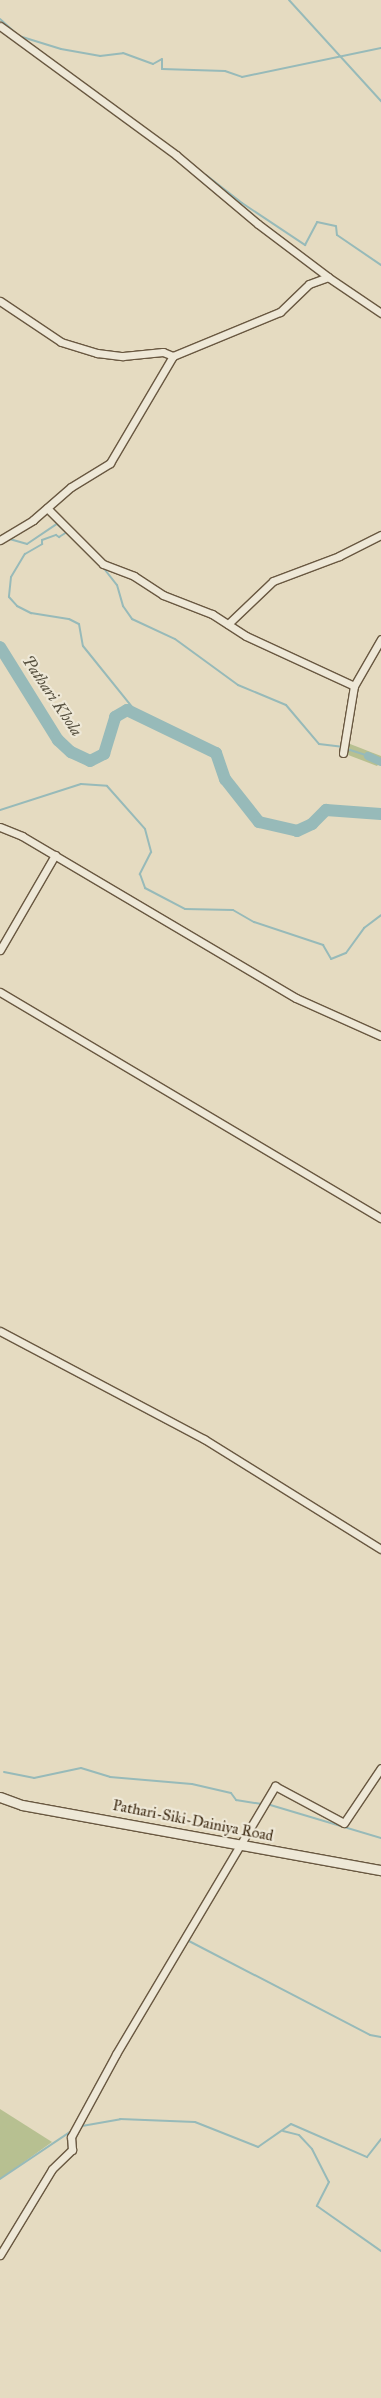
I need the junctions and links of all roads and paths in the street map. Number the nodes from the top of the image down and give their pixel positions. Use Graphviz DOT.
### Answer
graph roads {
  1 [pos="0,26"];
  2 [pos="328,277"];
  3 [pos="0,300"];
  4 [pos="381,313"];
  5 [pos="173,356"];
  6 [pos="47,508"];
  7 [pos="381,534"];
  8 [pos="0,540"];
  9 [pos="228,624"];
  10 [pos="381,639"];
  11 [pos="354,686"];
  12 [pos="343,753"];
  13 [pos="0,827"];
  14 [pos="55,855"];
  15 [pos="0,950"];
  16 [pos="0,992"];
  17 [pos="381,1036"];
  18 [pos="381,1218"];
  19 [pos="0,1331"];
  20 [pos="381,1549"];
  21 [pos="381,1768"];
  22 [pos="0,1797"];
  23 [pos="242,1844"];
  24 [pos="381,1870"];
  25 [pos="0,2255"];
  1 -- 2 [label="street"];
  2 -- 4 [label="street"];
  2 -- 5 [label="street"];
  3 -- 5 [label="street"];
  5 -- 6 [label="street"];
  6 -- 8 [label="street"];
  6 -- 9 [label="street"];
  7 -- 9 [label="street"];
  9 -- 11 [label="street"];
  10 -- 11 [label="street"];
  11 -- 12 [label="street"];
  13 -- 14 [label="street"];
  14 -- 15 [label="street"];
  14 -- 17 [label="street"];
  16 -- 18 [label="street"];
  19 -- 20 [label="street"];
  21 -- 23 [label="street"];
  22 -- 23 [label="main road, Pathari-Siki-Dainiya Road"];
  23 -- 24 [label="main road, Pathari-Siki-Dainiya Road"];
  23 -- 25 [label="street"];
}
